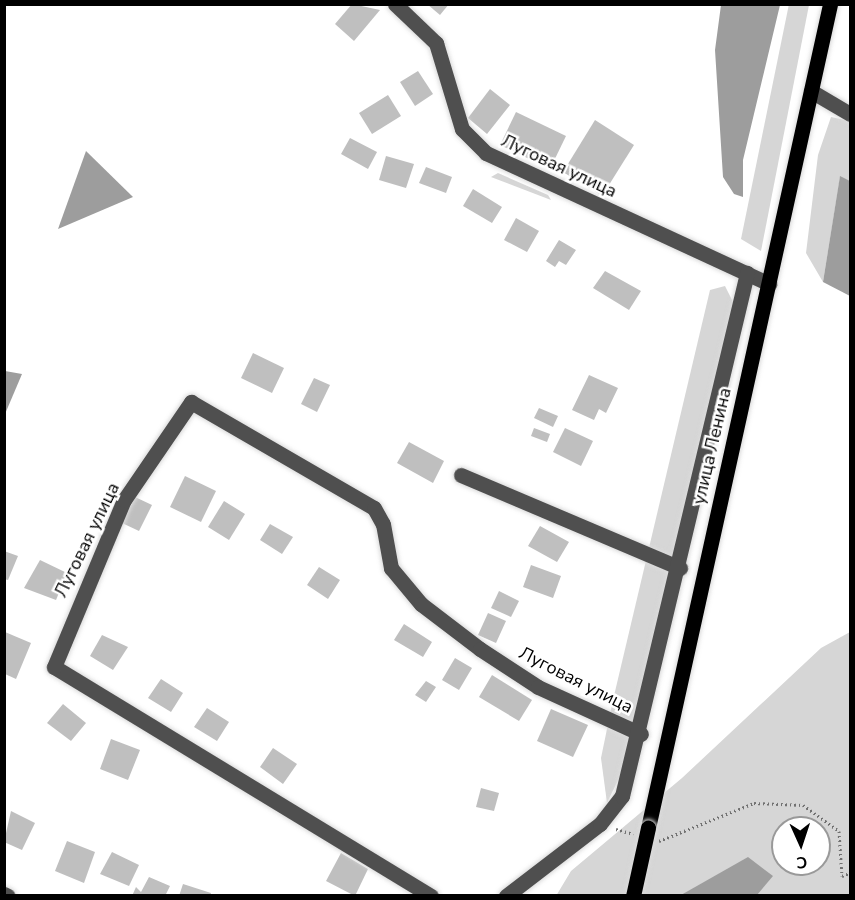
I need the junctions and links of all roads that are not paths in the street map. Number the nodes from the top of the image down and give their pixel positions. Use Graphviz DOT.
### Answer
graph roads {
  1 [pos="395,4"];
  2 [pos="830,4"];
  3 [pos="811,91"];
  4 [pos="850,114"];
  5 [pos="747,273"];
  6 [pos="769,284"];
  7 [pos="461,475"];
  8 [pos="680,568"];
  9 [pos="641,734"];
  10 [pos="431,896"];
  11 [pos="506,896"];
  12 [pos="633,896"];
  1 -- 5 [label="street, Луговая улица"];
  2 -- 3 [label="main road, улица Ленина"];
  3 -- 4 [label="street"];
  3 -- 6 [label="main road, улица Ленина"];
  5 -- 6 [label="street, Луговая улица"];
  5 -- 8 [label="street, Луговая улица"];
  6 -- 12 [label="main road, улица Ленина, bridge"];
  7 -- 8 [label="street"];
  8 -- 9 [label="street, Луговая улица"];
  9 -- 10 [label="street, Луговая улица"];
  9 -- 11 [label="street, Луговая улица"];
}
